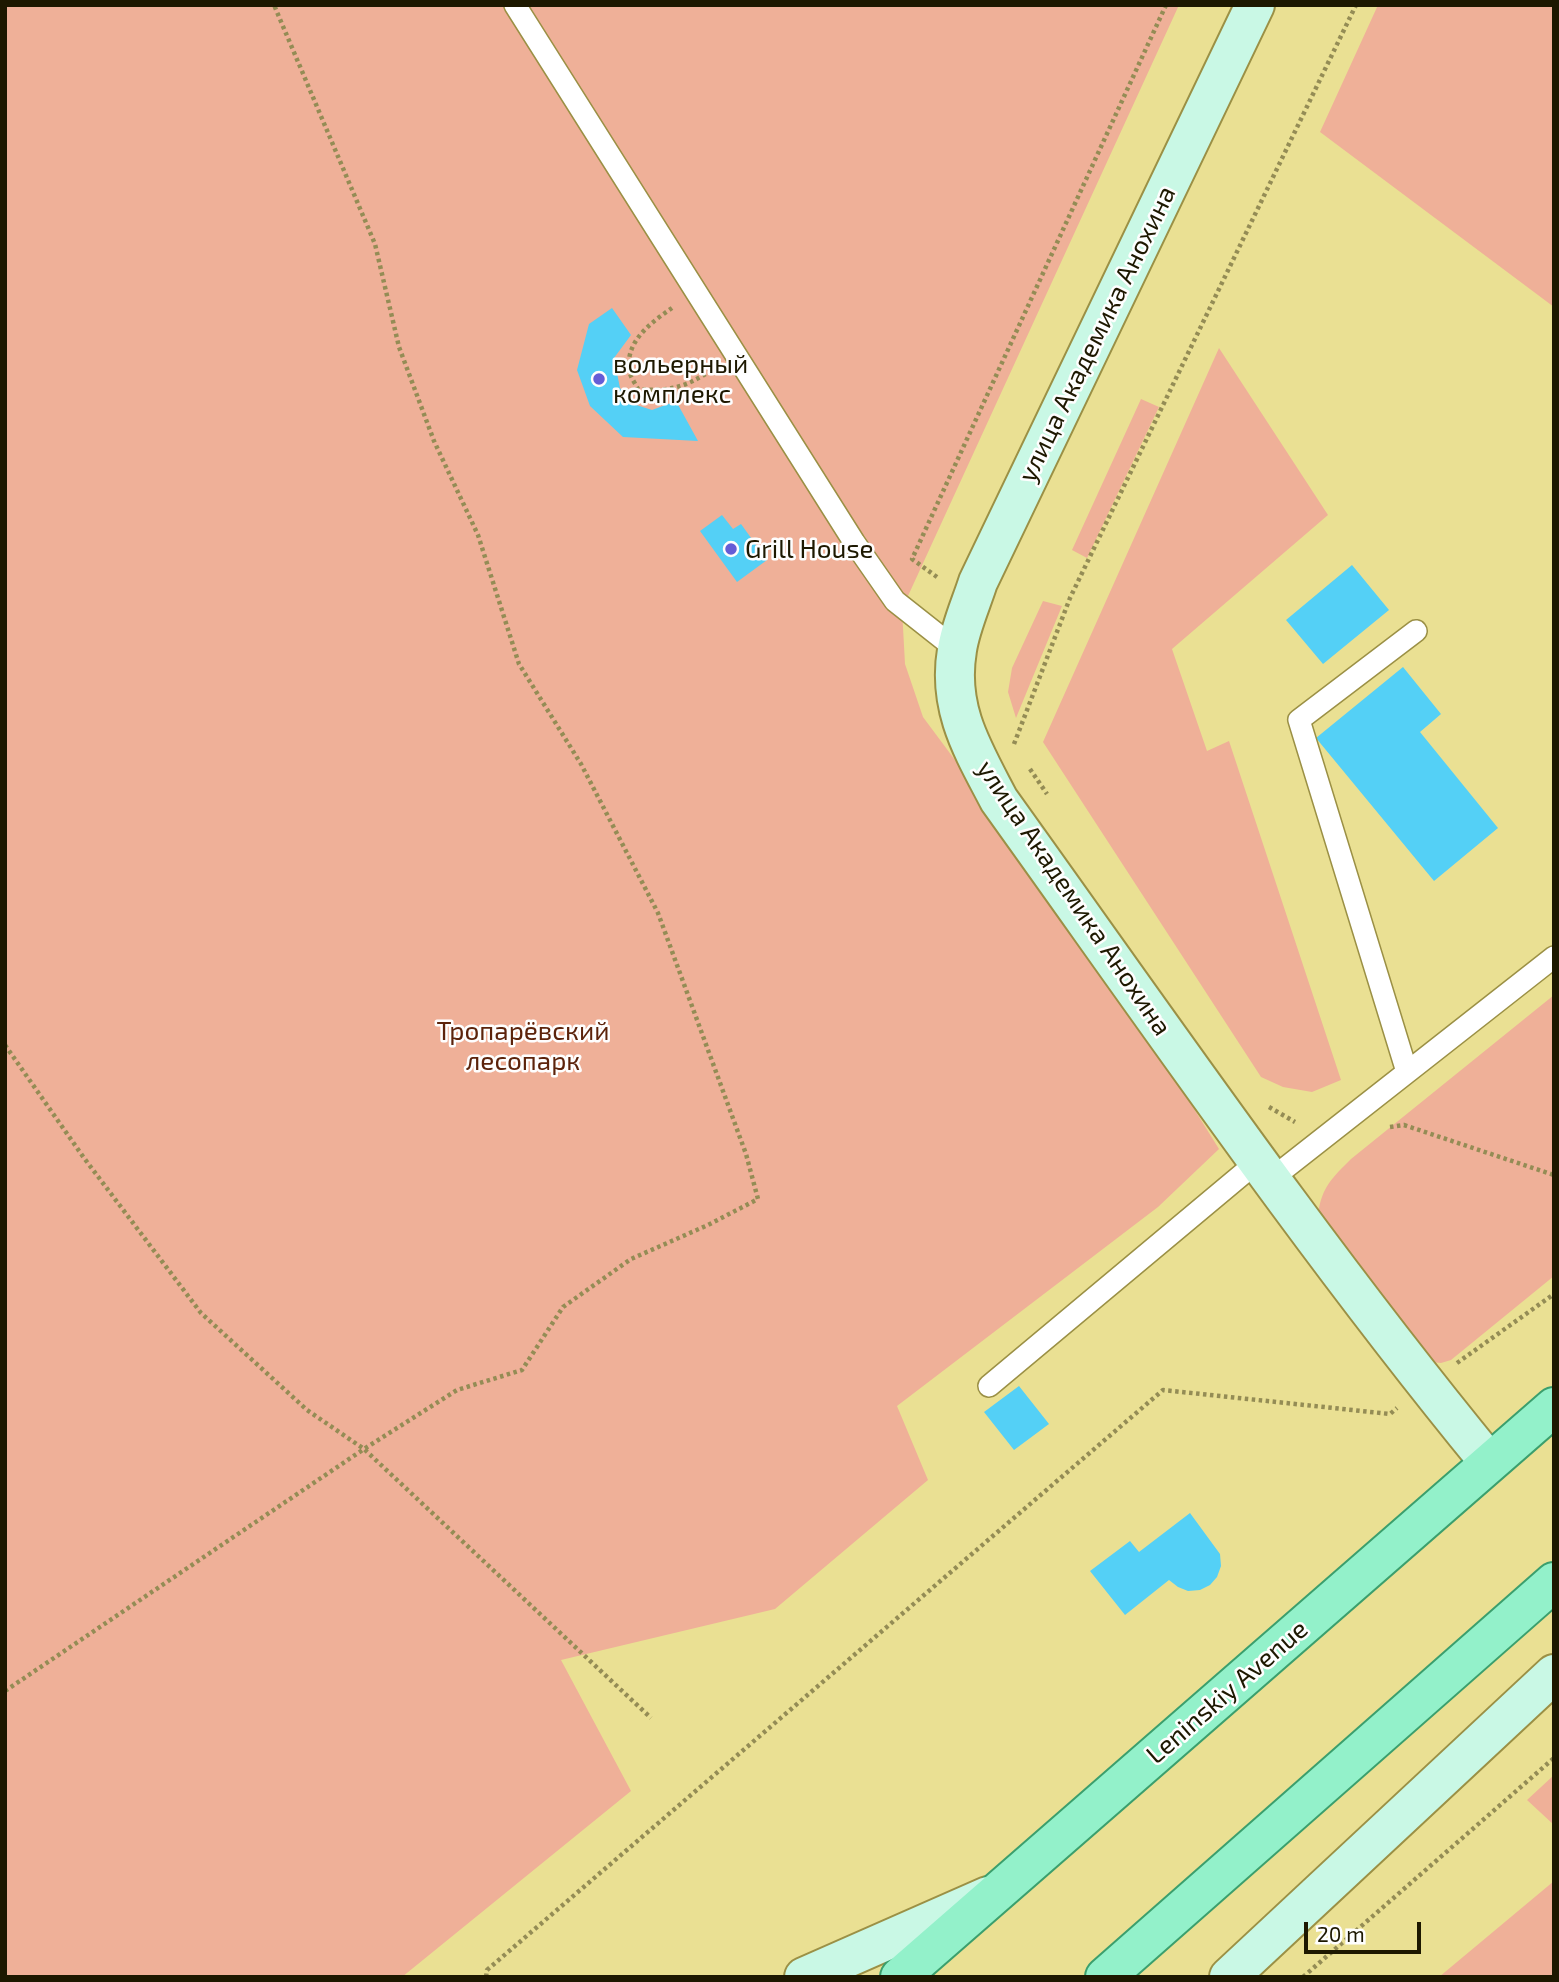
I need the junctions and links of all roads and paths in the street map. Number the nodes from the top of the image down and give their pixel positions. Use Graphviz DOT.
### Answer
graph roads {
  1 [pos="274,5"];
  2 [pos="515,5"];
  3 [pos="1166,5"];
  4 [pos="1255,5"];
  5 [pos="1356,5"];
  6 [pos="696,291"];
  7 [pos="736,355"];
  8 [pos="937,577"];
  9 [pos="1416,632"];
  10 [pos="957,650"];
  11 [pos="1021,755"];
  12 [pos="1029,767"];
  13 [pos="1051,801"];
  14 [pos="1554,957"];
  15 [pos="5,1045"];
  16 [pos="1407,1072"];
  17 [pos="1258,1101"];
  18 [pos="1324,1137"];
  19 [pos="1264,1171"];
  20 [pos="1554,1175"];
  21 [pos="1554,1294"];
  22 [pos="1426,1385"];
  23 [pos="989,1386"];
  24 [pos="1554,1407"];
  25 [pos="363,1449"];
  26 [pos="1489,1462"];
  27 [pos="1554,1582"];
  28 [pos="1554,1674"];
  29 [pos="5,1691"];
  30 [pos="651,1718"];
  31 [pos="1554,1758"];
  32 [pos="1002,1889"];
  33 [pos="486,1977"];
  34 [pos="804,1977"];
  35 [pos="900,1977"];
  36 [pos="1105,1977"];
  37 [pos="1229,1977"];
  38 [pos="1303,1977"];
  1 -- 25 [label="path"];
  2 -- 6 [label="lane"];
  3 -- 8 [label="path"];
  4 -- 10 [label="street, улица Академика Анохина"];
  5 -- 11 [label="path"];
  6 -- 7 [label="lane"];
  6 -- 7 [label="path"];
  7 -- 10 [label="lane"];
  9 -- 16 [label="lane"];
  10 -- 19 [label="street, улица Академика Анохина"];
  12 -- 13 [label="path"];
  14 -- 16 [label="lane"];
  15 -- 25 [label="path"];
  16 -- 18 [label="lane"];
  17 -- 18 [label="path"];
  18 -- 19 [label="lane"];
  18 -- 20 [label="path"];
  19 -- 22 [label="street, улица Академика Анохина"];
  19 -- 23 [label="lane"];
  21 -- 22 [label="path"];
  22 -- 26 [label="street, улица Академика Анохина"];
  22 -- 33 [label="path"];
  24 -- 26 [label="main road, Leninskiy Avenue"];
  25 -- 29 [label="path"];
  25 -- 30 [label="path"];
  26 -- 32 [label="main road, Leninskiy Avenue"];
  27 -- 36 [label="main road"];
  28 -- 37 [label="street"];
  31 -- 38 [label="path"];
  32 -- 34 [label="street"];
  32 -- 35 [label="main road, Leninskiy Avenue"];
}
